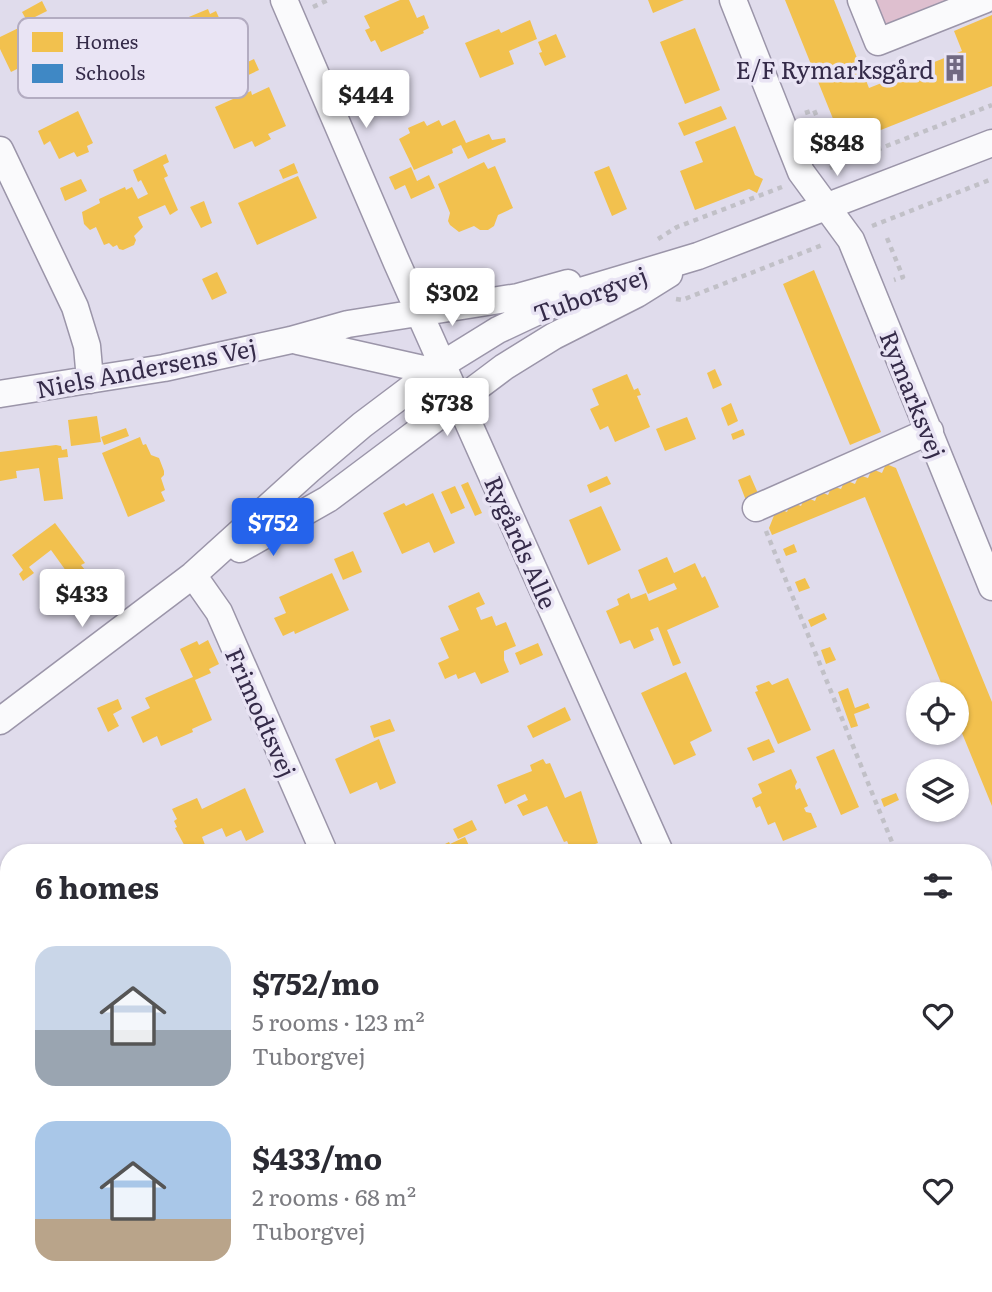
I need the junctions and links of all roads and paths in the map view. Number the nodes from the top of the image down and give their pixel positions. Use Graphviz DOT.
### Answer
graph roads {
  1 [pos="284,0"];
  2 [pos="733,0"];
  3 [pos="861,0"];
  4 [pos="984,0"];
  5 [pos="817,118"];
  6 [pos="992,143"];
  7 [pos="0,150"];
  8 [pos="832,153"];
  9 [pos="992,179"];
  10 [pos="827,207"];
  11 [pos="847,235"];
  12 [pos="887,238"];
  13 [pos="698,256"];
  14 [pos="900,269"];
  15 [pos="637,294"];
  16 [pos="419,312"];
  17 [pos="291,340"];
  18 [pos="441,370"];
  19 [pos="498,371"];
  20 [pos="90,380"];
  21 [pos="0,394"];
  22 [pos="458,399"];
  23 [pos="930,431"];
  24 [pos="756,508"];
  25 [pos="193,576"];
  26 [pos="992,587"];
  27 [pos="0,721"];
  28 [pos="320,844"];
  29 [pos="656,844"];
  30 [pos="893,844"];
  1 -- 16 [label="street, Rygårds Alle"];
  2 -- 10 [label="street, Rymarksvej"];
  3 -- 4 [label="street"];
  5 -- 8 [label="path"];
  6 -- 10 [label="street, Tuborgvej"];
  7 -- 20 [label="street"];
  9 -- 11 [label="path, Tuborgvej"];
  10 -- 11 [label="street, Rymarksvej"];
  10 -- 13 [label="street, Tuborgvej"];
  11 -- 15 [label="path, Tuborgvej"];
  11 -- 23 [label="street, Rymarksvej"];
  12 -- 14 [label="path"];
  13 -- 15 [label="street, Tuborgvej"];
  13 -- 16 [label="street, Niels Andersens Vej"];
  13 -- 18 [label="street, Tuborgvej"];
  15 -- 19 [label="street, Tuborgvej"];
  16 -- 17 [label="street, Niels Andersens Vej"];
  16 -- 18 [label="street, Rygårds Alle"];
  17 -- 18 [label="street, Niels Andersens Vej"];
  17 -- 20 [label="street, Niels Andersens Vej"];
  18 -- 19 [label="street, Niels Andersens Vej"];
  18 -- 22 [label="street, Rygårds Alle"];
  18 -- 25 [label="street, Tuborgvej"];
  19 -- 22 [label="street, Tuborgvej"];
  20 -- 21 [label="street, Niels Andersens Vej"];
  22 -- 25 [label="street, Tuborgvej"];
  22 -- 29 [label="street, Rygårds Alle"];
  23 -- 24 [label="street"];
  23 -- 26 [label="street, Rymarksvej"];
  24 -- 30 [label="path"];
  25 -- 27 [label="street, Tuborgvej"];
  25 -- 28 [label="street, Frimodtsvej"];
}
